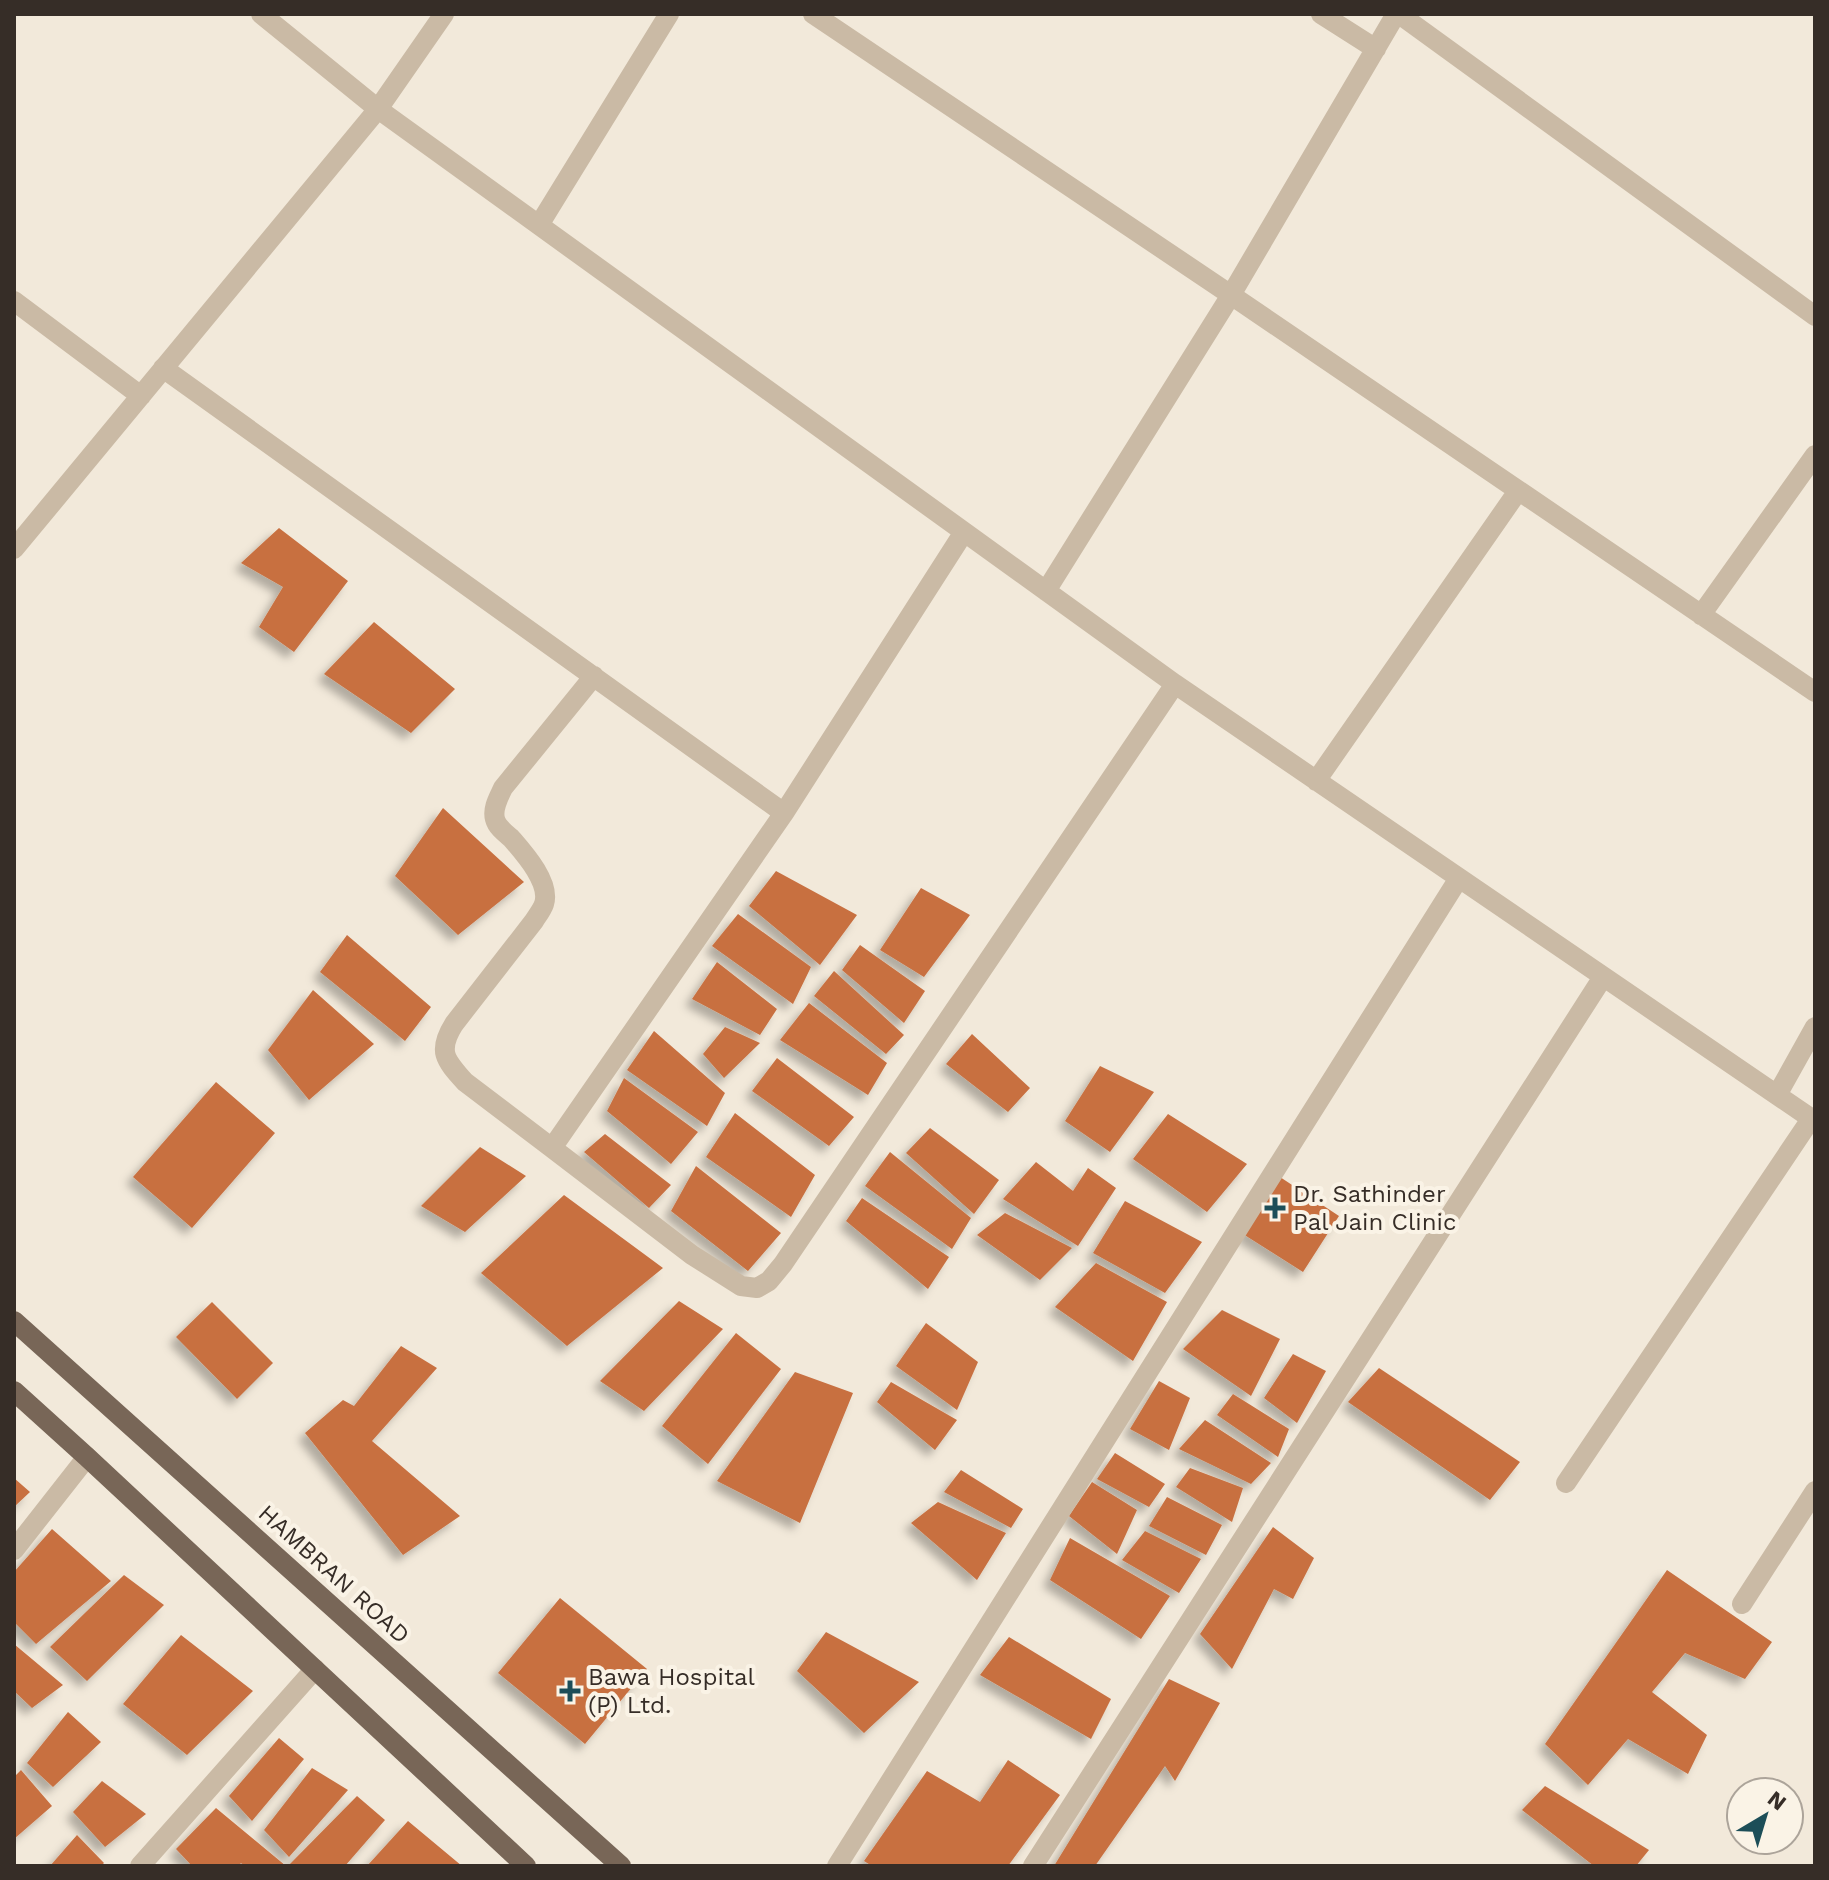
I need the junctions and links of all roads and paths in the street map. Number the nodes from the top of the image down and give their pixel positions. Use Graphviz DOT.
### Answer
graph roads {
  1 [pos="261,14"];
  2 [pos="444,14"];
  3 [pos="669,14"];
  4 [pos="813,14"];
  5 [pos="1321,14"];
  6 [pos="1398,14"];
  7 [pos="1376,49"];
  8 [pos="378,109"];
  9 [pos="539,225"];
  10 [pos="1231,295"];
  11 [pos="14,301"];
  12 [pos="1815,316"];
  13 [pos="163,368"];
  14 [pos="141,396"];
  15 [pos="1815,455"];
  16 [pos="1518,491"];
  17 [pos="964,532"];
  18 [pos="14,549"];
  19 [pos="1046,591"];
  20 [pos="1701,615"];
  21 [pos="594,676"];
  22 [pos="1175,684"];
  23 [pos="1815,692"];
  24 [pos="1316,781"];
  25 [pos="784,813"];
  26 [pos="1459,878"];
  27 [pos="1603,977"];
  28 [pos="1815,1027"];
  29 [pos="1777,1095"];
  30 [pos="1813,1120"];
  31 [pos="552,1148"];
  32 [pos="14,1321"];
  33 [pos="14,1391"];
  34 [pos="87,1457"];
  35 [pos="1566,1483"];
  36 [pos="1815,1491"];
  37 [pos="14,1550"];
  38 [pos="1742,1604"];
  39 [pos="315,1669"];
  40 [pos="151,1862"];
  41 [pos="516,1862"];
  42 [pos="621,1866"];
  43 [pos="837,1866"];
  44 [pos="1033,1866"];
  1 -- 8 [label="street"];
  2 -- 8 [label="street"];
  3 -- 9 [label="street"];
  4 -- 10 [label="street"];
  5 -- 7 [label="street"];
  6 -- 7 [label="street"];
  6 -- 12 [label="street"];
  7 -- 10 [label="street"];
  8 -- 9 [label="street"];
  8 -- 13 [label="street"];
  9 -- 17 [label="street"];
  10 -- 16 [label="street"];
  10 -- 19 [label="street"];
  11 -- 14 [label="street"];
  13 -- 14 [label="street"];
  13 -- 21 [label="street"];
  14 -- 18 [label="street"];
  15 -- 20 [label="street"];
  16 -- 20 [label="street"];
  16 -- 24 [label="street"];
  17 -- 19 [label="street"];
  17 -- 25 [label="street"];
  19 -- 22 [label="street"];
  20 -- 23 [label="street"];
  21 -- 25 [label="street"];
  21 -- 31 [label="street"];
  22 -- 24 [label="street"];
  22 -- 31 [label="street"];
  24 -- 26 [label="street"];
  25 -- 31 [label="street"];
  26 -- 27 [label="street"];
  26 -- 43 [label="street"];
  27 -- 29 [label="street"];
  27 -- 44 [label="street"];
  28 -- 29 [label="street"];
  29 -- 30 [label="street"];
  30 -- 35 [label="street"];
  32 -- 42 [label="main road, HAMBRAN ROAD"];
  33 -- 34 [label="main road"];
  34 -- 37 [label="street"];
  34 -- 39 [label="main road"];
  36 -- 38 [label="street"];
  39 -- 40 [label="street"];
  39 -- 41 [label="main road"];
}
